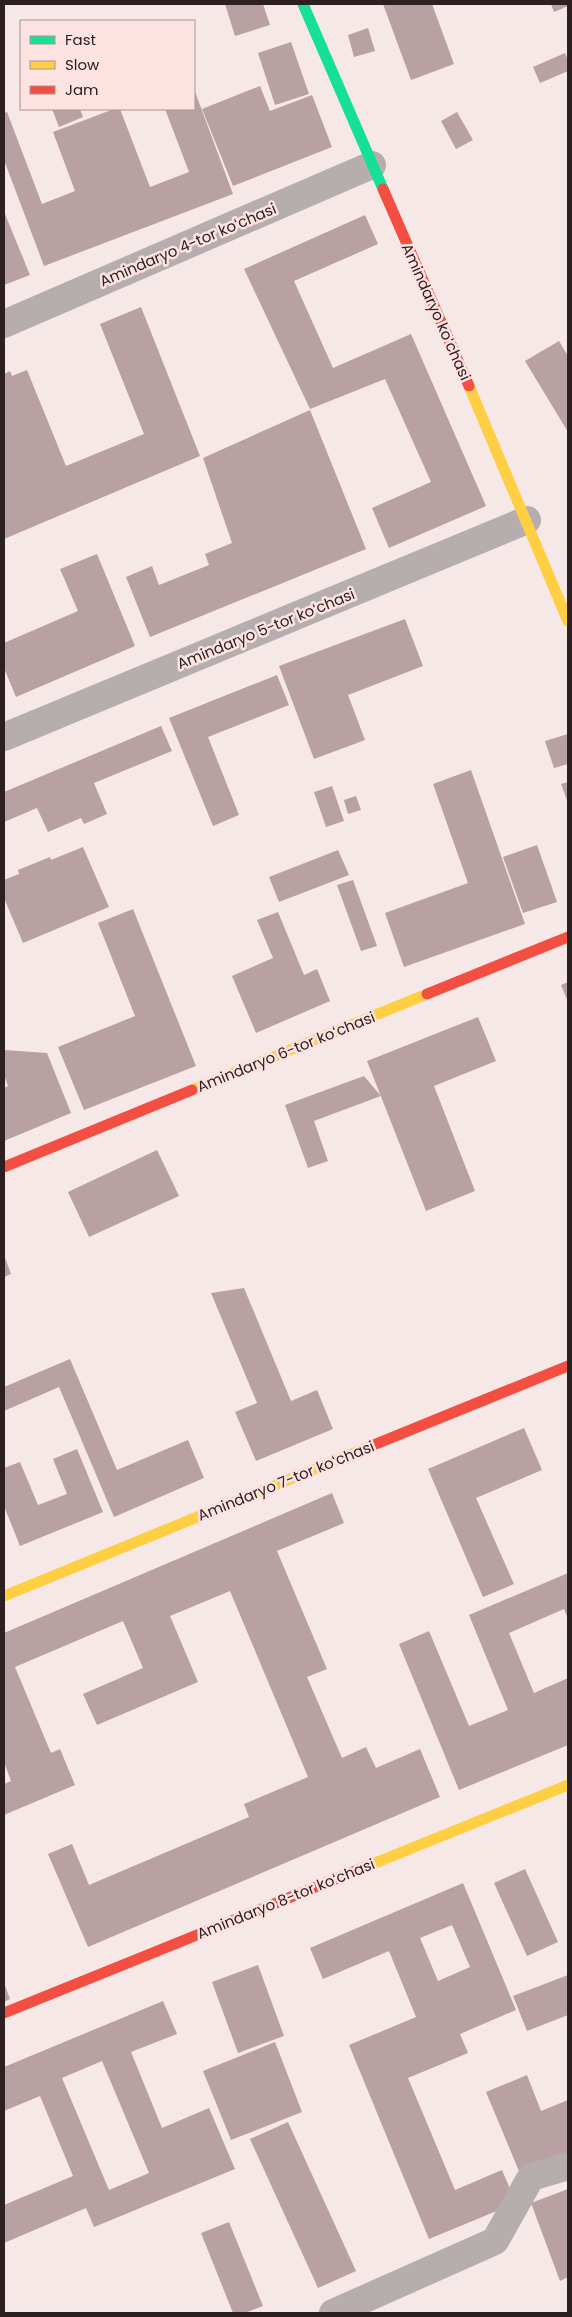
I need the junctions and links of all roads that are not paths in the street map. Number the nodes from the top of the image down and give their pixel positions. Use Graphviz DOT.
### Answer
graph roads {
  1 [pos="303,4"];
  2 [pos="372,165"];
  3 [pos="4,324"];
  4 [pos="528,520"];
  5 [pos="568,622"];
  6 [pos="4,737"];
  7 [pos="568,937"];
  8 [pos="4,1167"];
  9 [pos="568,1366"];
  10 [pos="4,1596"];
  11 [pos="568,1785"];
  12 [pos="4,2013"];
  13 [pos="568,2166"];
  14 [pos="333,2313"];
  1 -- 2 [label="street, Amindaryo koʻchasi"];
  2 -- 3 [label="street, Amindaryo 4-tor koʻchasi"];
  2 -- 4 [label="street, Amindaryo koʻchasi"];
  4 -- 5 [label="street, Amindaryo koʻchasi"];
  4 -- 6 [label="street, Amindaryo 5-tor koʻchasi"];
  7 -- 8 [label="street, Amindaryo 6-tor koʻchasi"];
  9 -- 10 [label="street, Amindaryo 7-tor koʻchasi"];
  11 -- 12 [label="street, Amindaryo 8-tor koʻchasi"];
  13 -- 14 [label="street"];
}
